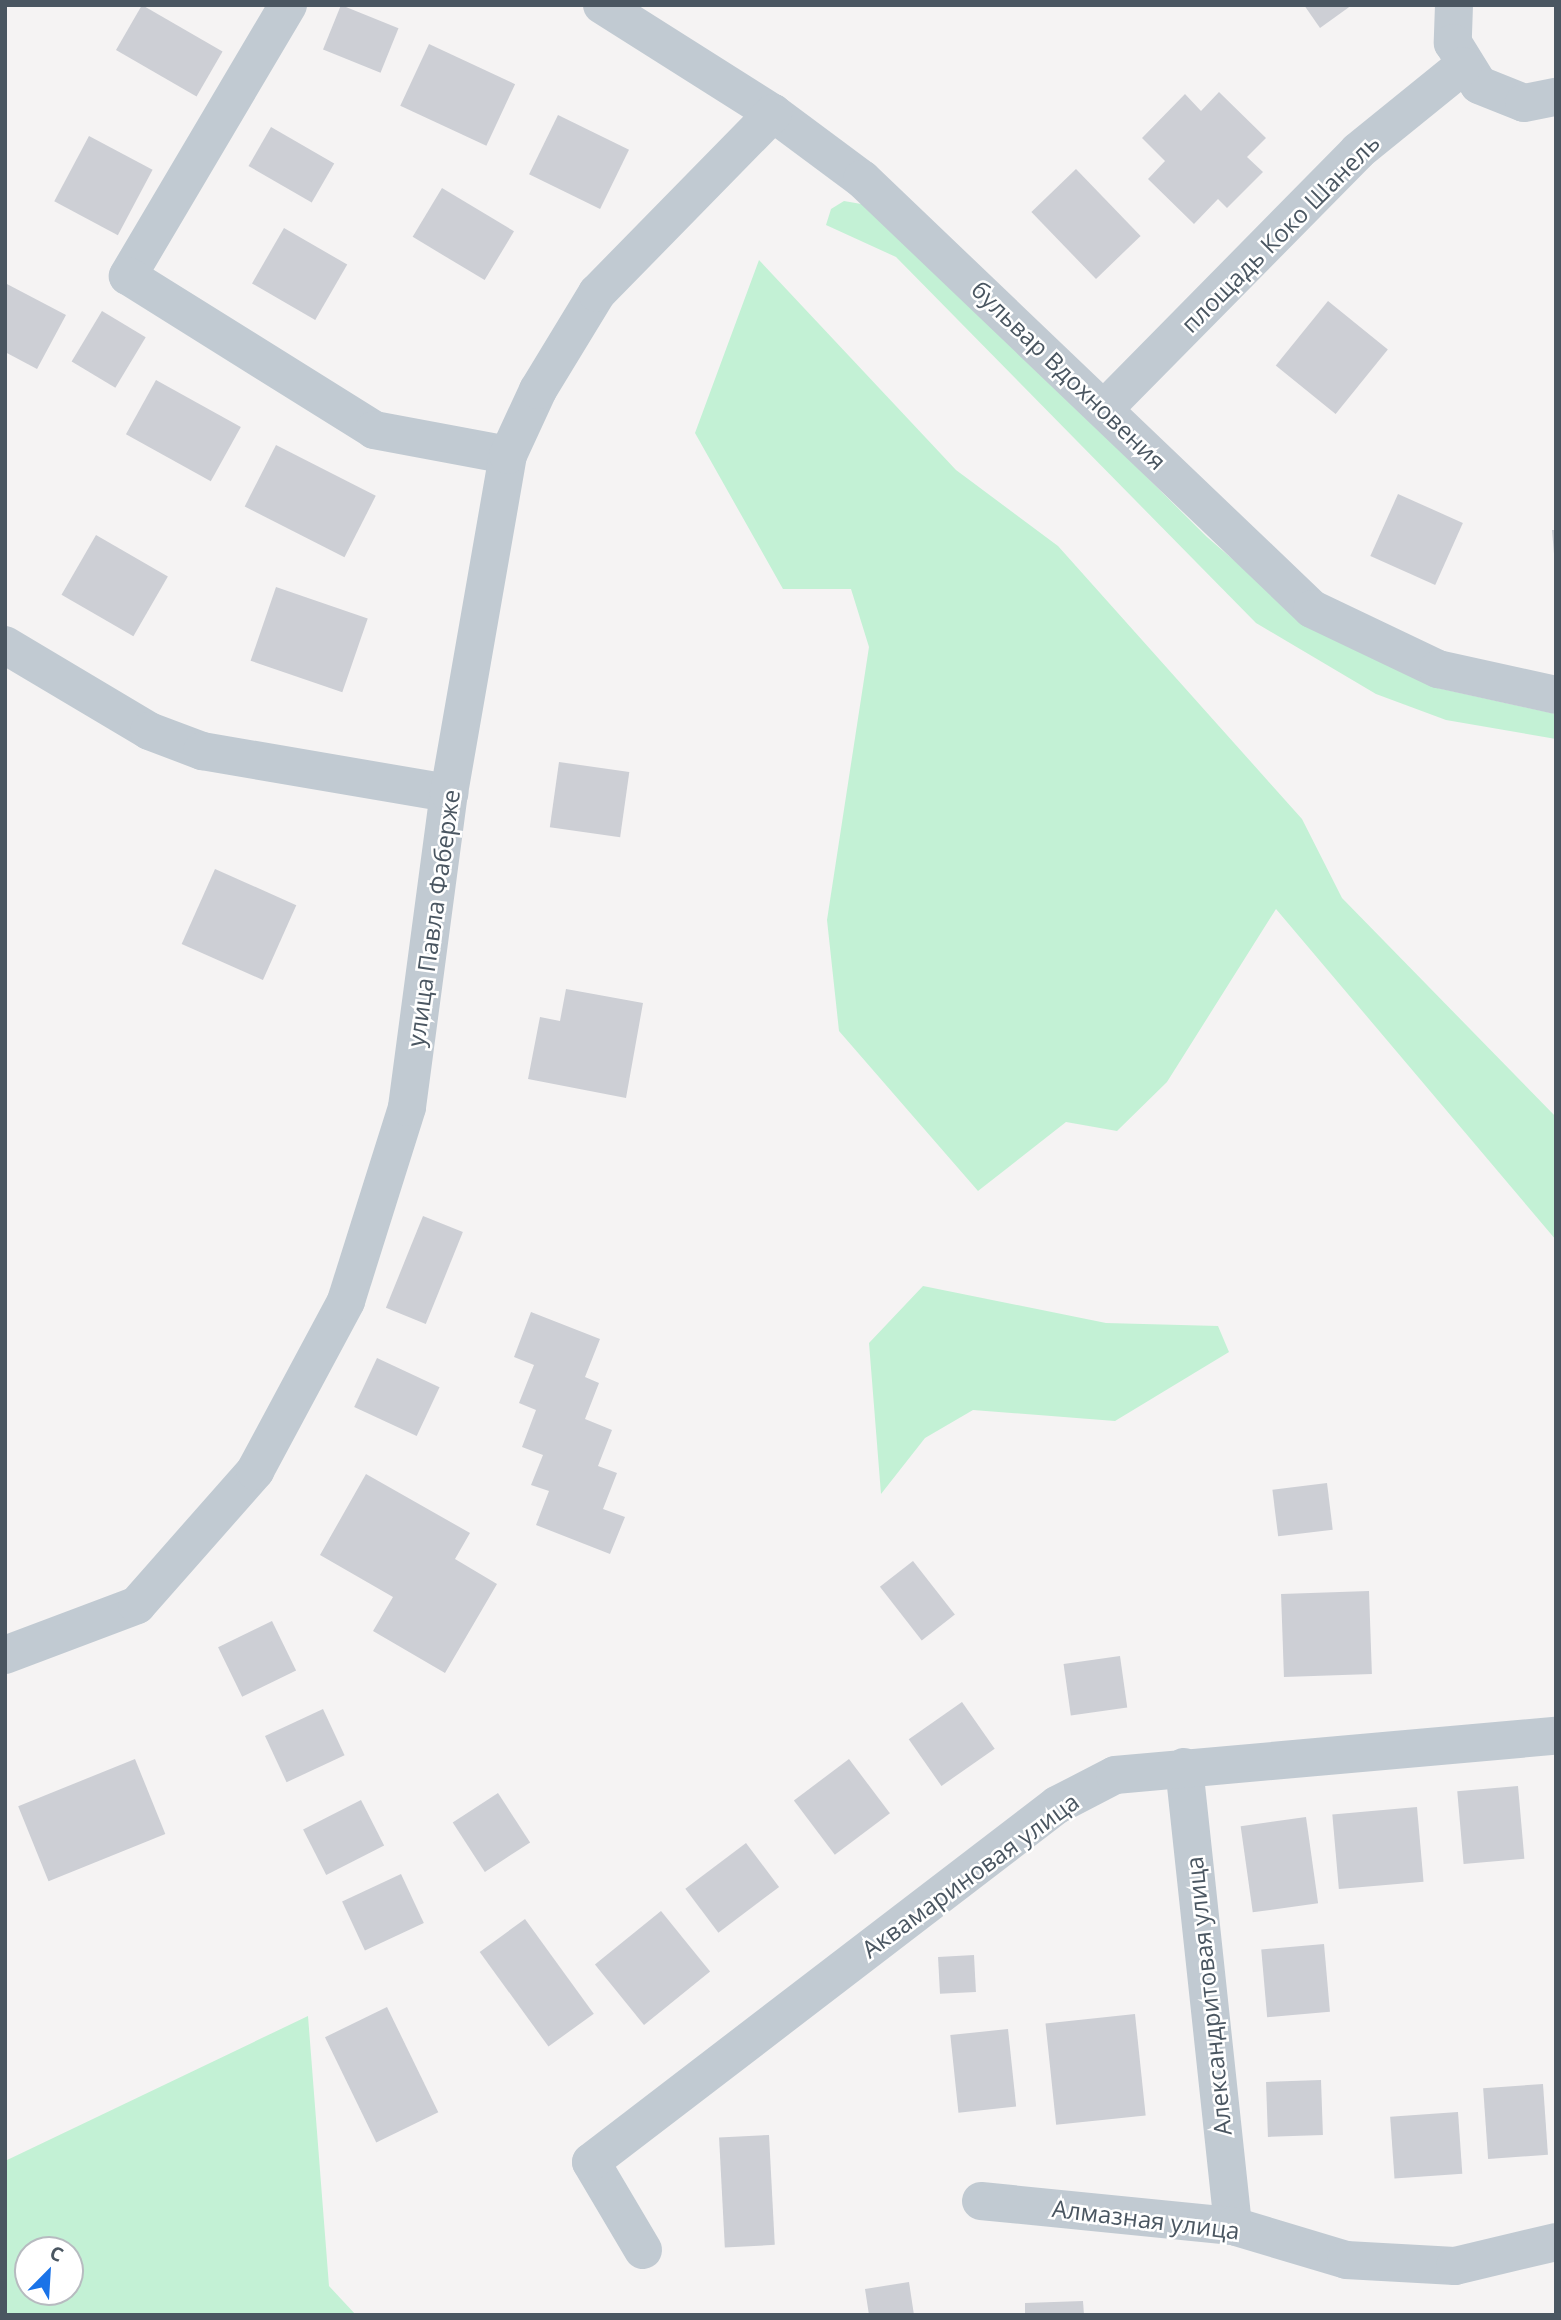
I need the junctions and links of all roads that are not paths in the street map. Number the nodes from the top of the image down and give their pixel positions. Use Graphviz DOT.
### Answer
graph roads {
  1 [pos="288,5"];
  2 [pos="1454,5"];
  3 [pos="619,9"];
  4 [pos="1463,66"];
  5 [pos="1556,97"];
  6 [pos="773,113"];
  7 [pos="1105,408"];
  8 [pos="508,455"];
  9 [pos="5,645"];
  10 [pos="1556,695"];
  11 [pos="449,793"];
  12 [pos="5,1655"];
  13 [pos="1556,1736"];
  14 [pos="1184,1767"];
  15 [pos="981,2201"];
  16 [pos="1233,2225"];
  17 [pos="1556,2242"];
  18 [pos="643,2250"];
  1 -- 8 [label="street"];
  2 -- 4 [label="street"];
  3 -- 6 [label="street, бульвар Вдохновения"];
  4 -- 5 [label="street"];
  4 -- 7 [label="street, площадь Коко Шанель"];
  6 -- 7 [label="street, бульвар Вдохновения"];
  6 -- 8 [label="street, улица Павла Фаберже"];
  7 -- 10 [label="street, бульвар Вдохновения"];
  8 -- 11 [label="street, улица Павла Фаберже"];
  9 -- 11 [label="street"];
  11 -- 12 [label="street, улица Павла Фаберже"];
  13 -- 14 [label="street, Аквамариновая улица"];
  14 -- 16 [label="street, Александритовая улица"];
  14 -- 18 [label="street, Аквамариновая улица"];
  15 -- 16 [label="street, Алмазная улица"];
  16 -- 17 [label="street, Алмазная улица"];
}
